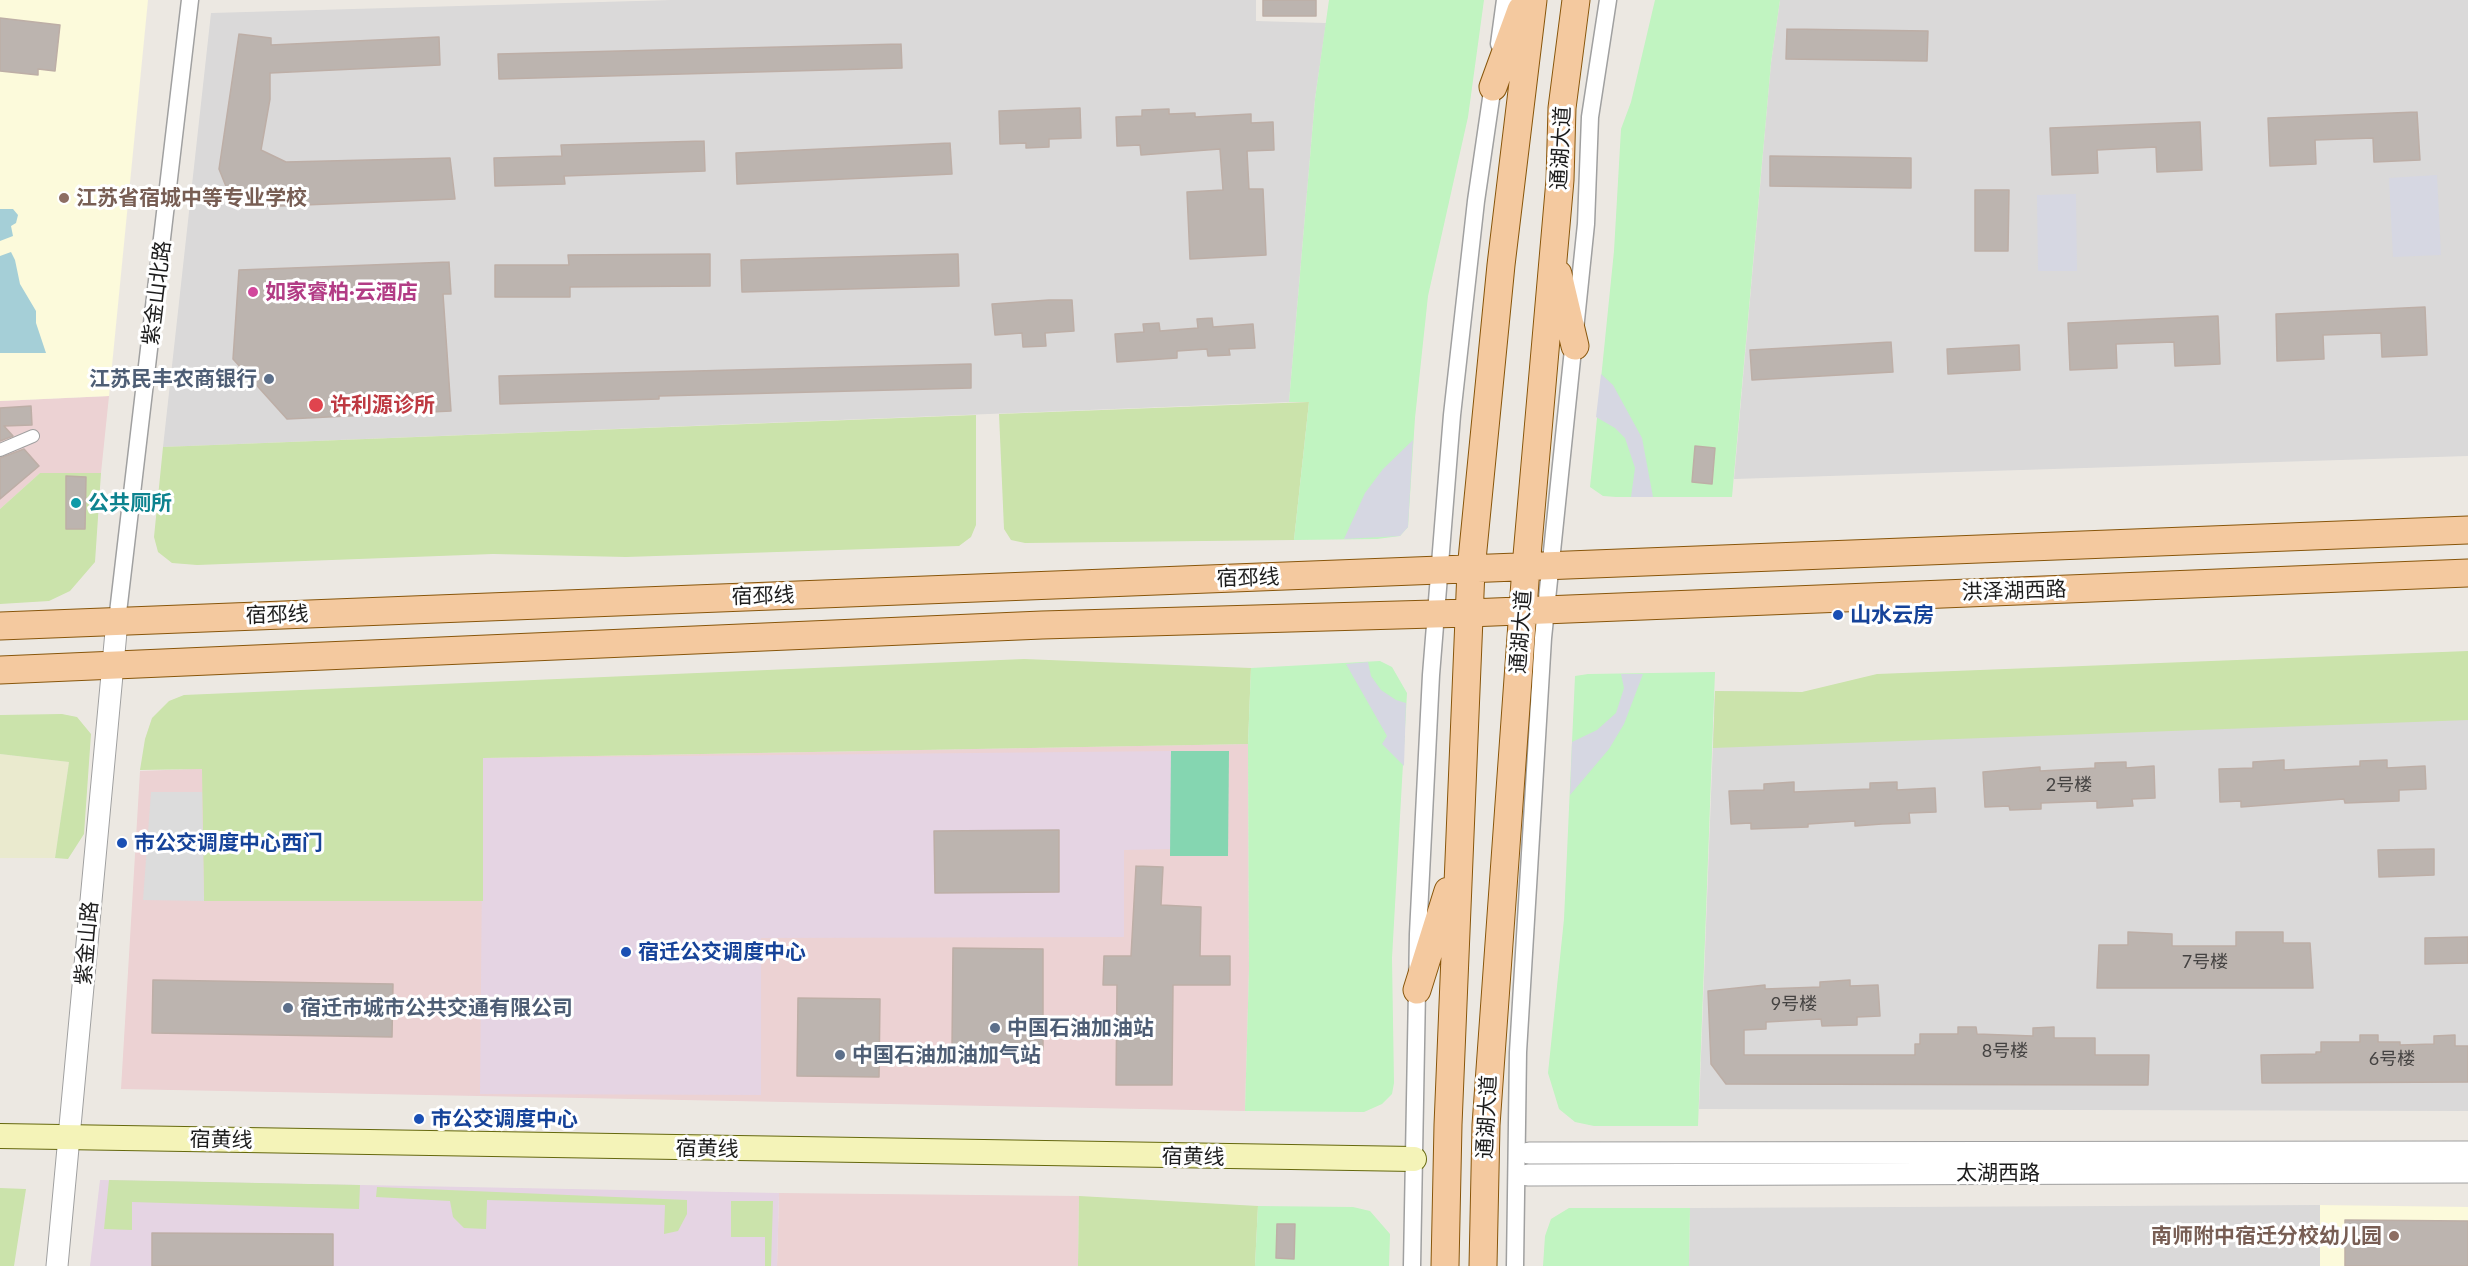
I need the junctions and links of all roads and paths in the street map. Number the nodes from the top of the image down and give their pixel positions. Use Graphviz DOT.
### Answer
graph roads {
  1 [pos="190,0"];
  2 [pos="1505,0"];
  3 [pos="1524,0"];
  4 [pos="1533,0"];
  5 [pos="1576,0"];
  6 [pos="1608,0"];
  7 [pos="1493,87"];
  8 [pos="1553,253"];
  9 [pos="1575,346"];
  10 [pos="33,436"];
  11 [pos="2,450"];
  12 [pos="2468,530"];
  13 [pos="1538,566"];
  14 [pos="1471,570"];
  15 [pos="1441,571"];
  16 [pos="2468,573"];
  17 [pos="1535,609"];
  18 [pos="1469,613"];
  19 [pos="1437,614"];
  20 [pos="117,621"];
  21 [pos="0,626"];
  22 [pos="114,664"];
  23 [pos="0,670"];
  24 [pos="1459,859"];
  25 [pos="1417,990"];
  26 [pos="0,1136"];
  27 [pos="69,1138"];
  28 [pos="2468,1152"];
  29 [pos="1529,1154"];
  30 [pos="1414,1159"];
  31 [pos="2468,1172"];
  32 [pos="1528,1175"];
  33 [pos="57,1266"];
  34 [pos="1412,1266"];
  35 [pos="1445,1266"];
  36 [pos="1484,1266"];
  37 [pos="1515,1266"];
  1 -- 20 [label="street, 紫金山北路"];
  2 -- 7 [label="street"];
  3 -- 7 [label="main road"];
  4 -- 14 [label="main road, 通湖大道"];
  5 -- 8 [label="main road, 通湖大道"];
  6 -- 9 [label="street"];
  7 -- 15 [label="street"];
  8 -- 9 [label="main road"];
  8 -- 13 [label="main road, 通湖大道"];
  9 -- 13 [label="street"];
  10 -- 11 [label="street"];
  12 -- 13 [label="main road, 洪泽湖西路"];
  13 -- 14 [label="main road, 宿邳线"];
  13 -- 17 [label="main road, 通湖大道"];
  14 -- 15 [label="main road, 宿邳线"];
  14 -- 18 [label="main road, 通湖大道"];
  15 -- 19 [label="street"];
  15 -- 20 [label="main road, 宿邳线"];
  16 -- 17 [label="main road, 洪泽湖西路"];
  17 -- 18 [label="main road, 宿邳线"];
  17 -- 36 [label="main road, 通湖大道"];
  17 -- 37 [label="street"];
  18 -- 19 [label="main road, 宿邳线"];
  18 -- 24 [label="main road, 通湖大道"];
  19 -- 22 [label="main road, 宿邳线"];
  19 -- 25 [label="street"];
  20 -- 21 [label="main road, 宿邳线"];
  20 -- 22 [label="street, 紫金山路"];
  22 -- 23 [label="main road, 宿邳线"];
  22 -- 27 [label="street, 紫金山路"];
  24 -- 25 [label="main road"];
  24 -- 35 [label="main road, 通湖大道"];
  25 -- 30 [label="street"];
  26 -- 27 [label="main road, 宿黄线"];
  27 -- 30 [label="main road, 宿黄线"];
  27 -- 33 [label="street, 紫金山路"];
  28 -- 29 [label="street, 太湖西路"];
  30 -- 34 [label="street"];
  31 -- 32 [label="street, 太湖西路"];
}
